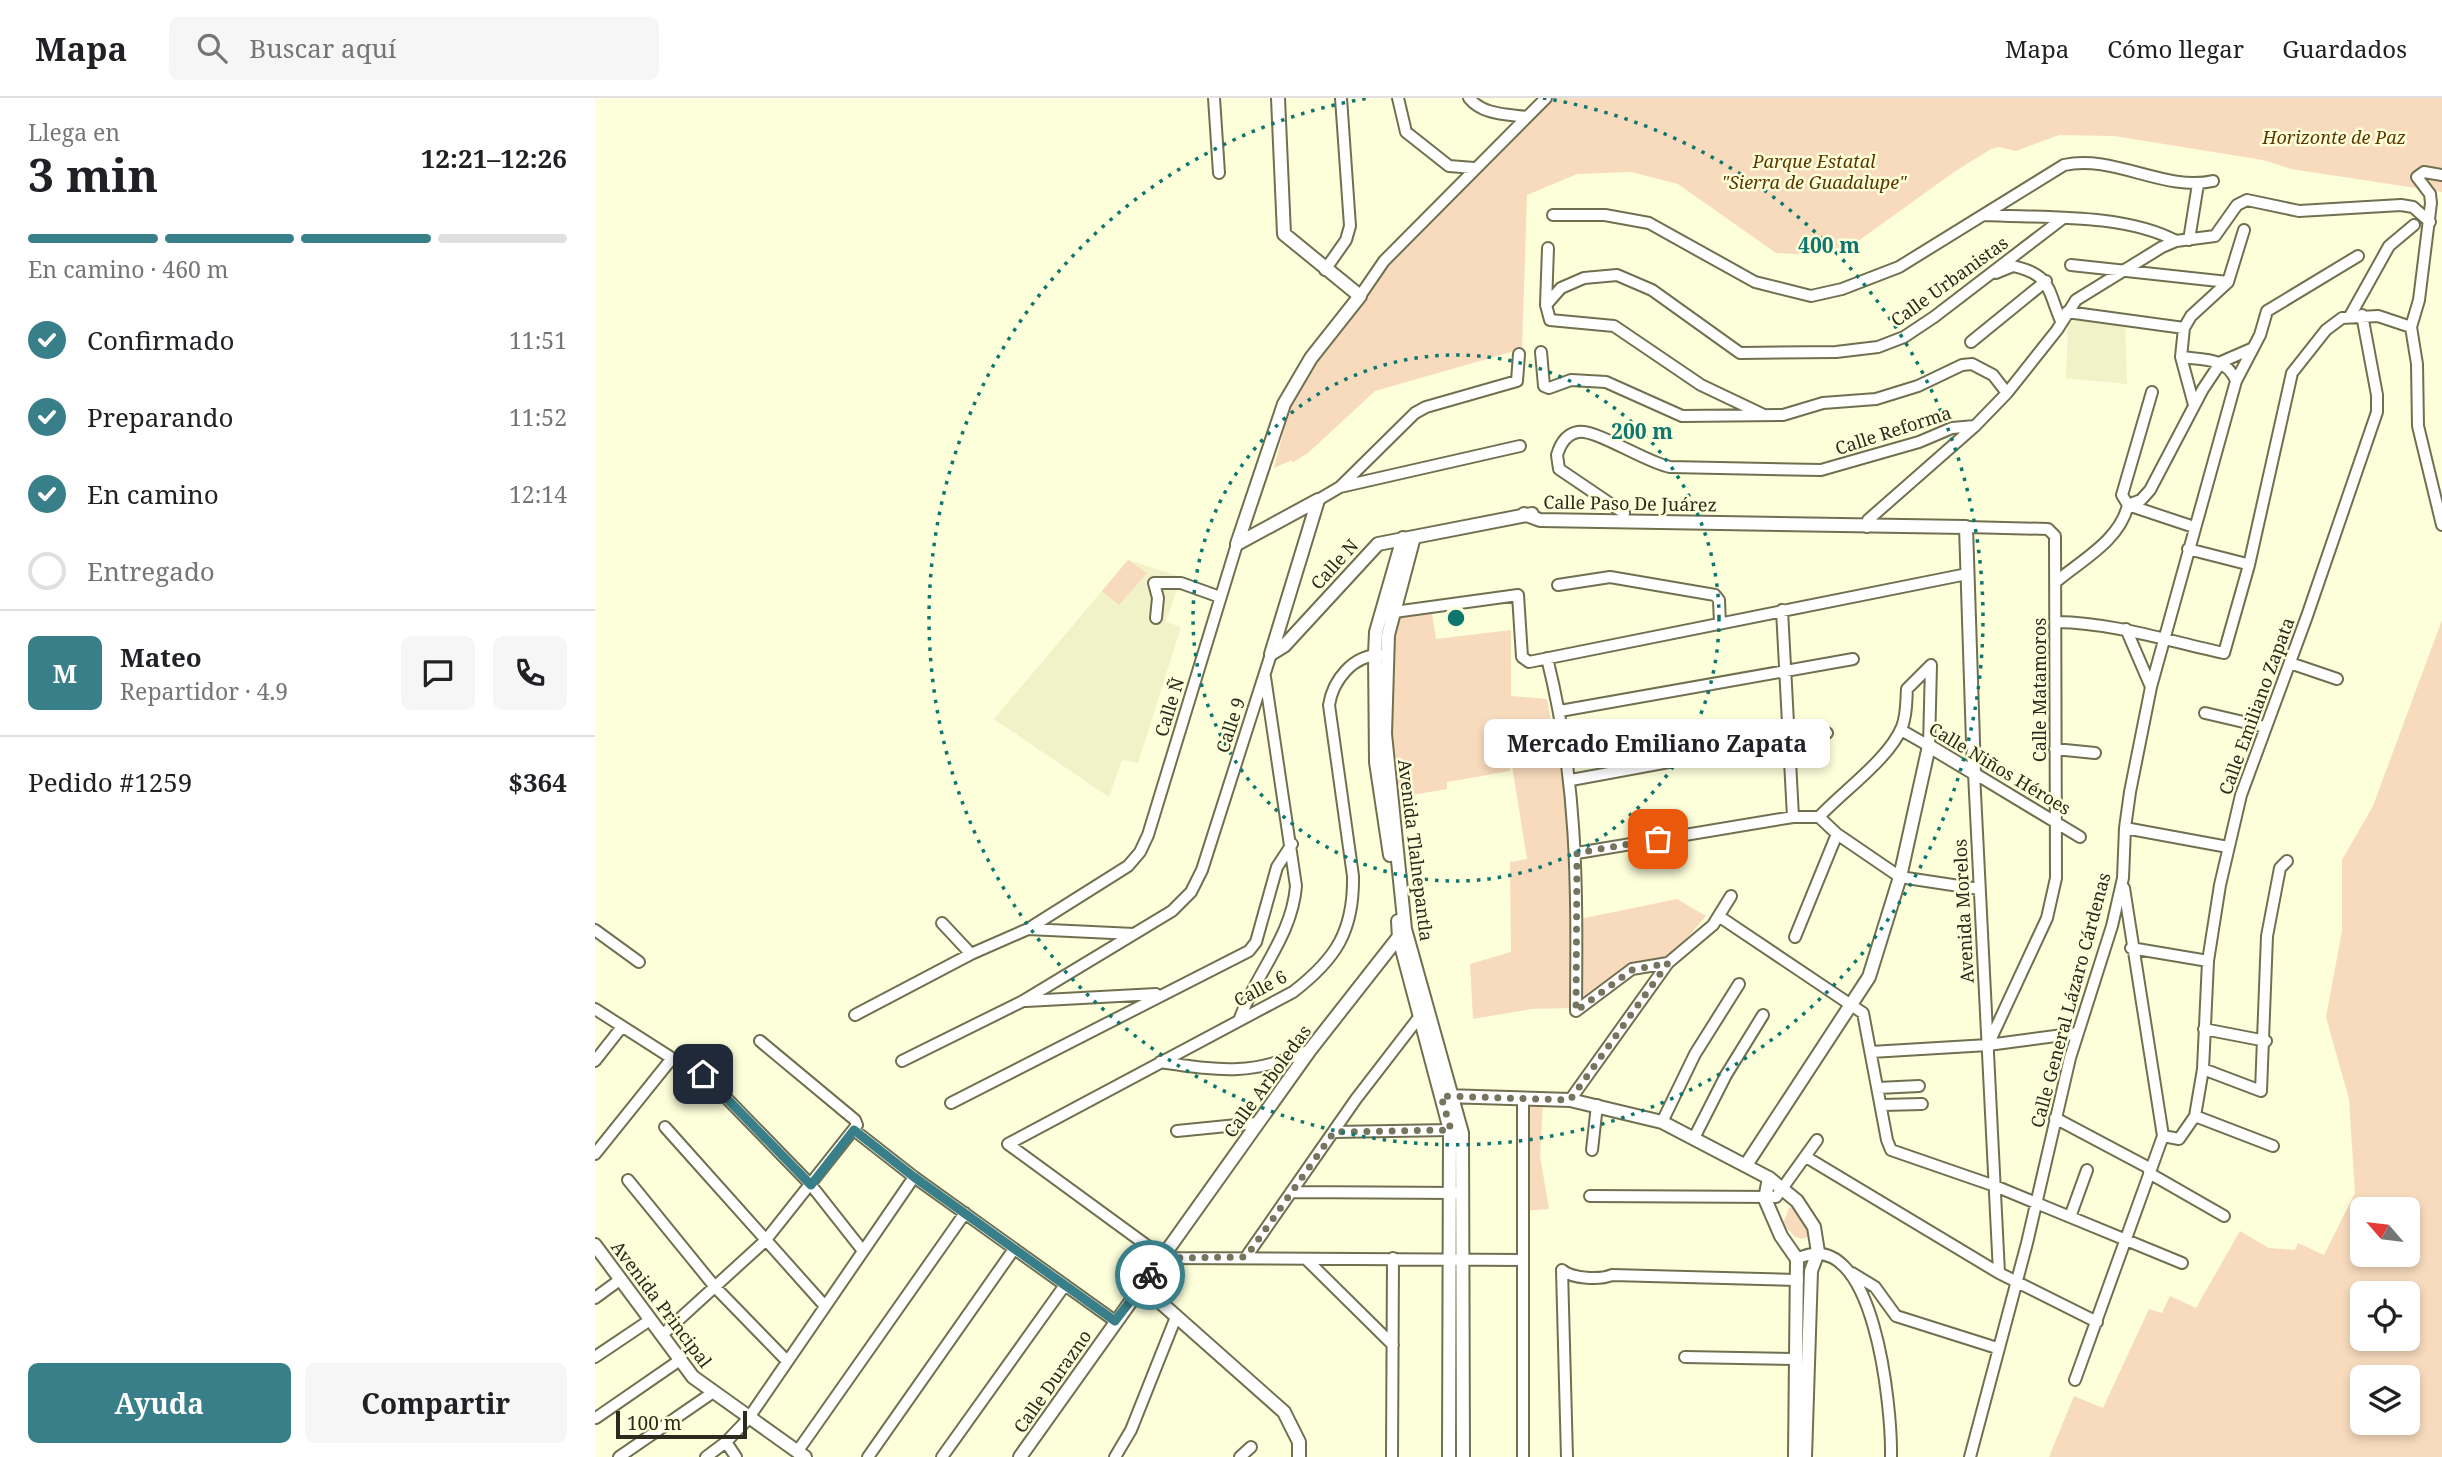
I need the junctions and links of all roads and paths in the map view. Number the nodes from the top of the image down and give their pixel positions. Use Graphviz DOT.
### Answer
graph roads {
  1 [pos="1214,98"];
  2 [pos="1278,98"];
  3 [pos="1341,98"];
  4 [pos="1398,98"];
  5 [pos="1469,98"];
  6 [pos="1546,98"];
  7 [pos="1527,117"];
  8 [pos="1474,168"];
  9 [pos="1219,173"];
  10 [pos="2442,175"];
  11 [pos="2213,181"];
  12 [pos="2198,184"];
  13 [pos="1553,215"];
  14 [pos="1984,215"];
  15 [pos="2062,219"];
  16 [pos="2430,222"];
  17 [pos="2414,225"];
  18 [pos="2244,230"];
  19 [pos="2189,240"];
  20 [pos="2176,241"];
  21 [pos="1548,248"];
  22 [pos="2358,256"];
  23 [pos="2071,265"];
  24 [pos="1325,270"];
  25 [pos="2121,272"];
  26 [pos="1984,277"];
  27 [pos="2046,281"];
  28 [pos="2228,282"];
  29 [pos="1360,296"];
  30 [pos="1546,305"];
  31 [pos="2064,316"];
  32 [pos="2356,316"];
  33 [pos="2411,327"];
  34 [pos="2184,328"];
  35 [pos="1971,342"];
  36 [pos="2251,349"];
  37 [pos="1541,352"];
  38 [pos="1519,354"];
  39 [pos="2181,357"];
  40 [pos="2221,362"];
  41 [pos="2236,381"];
  42 [pos="2152,392"];
  43 [pos="2007,393"];
  44 [pos="2194,405"];
  45 [pos="1768,416"];
  46 [pos="1975,426"];
  47 [pos="1520,446"];
  48 [pos="1340,486"];
  49 [pos="1318,500"];
  50 [pos="2127,505"];
  51 [pos="1624,513"];
  52 [pos="1524,514"];
  53 [pos="1758,520"];
  54 [pos="1867,524"];
  55 [pos="2442,525"];
  56 [pos="1966,527"];
  57 [pos="2194,527"];
  58 [pos="1409,538"];
  59 [pos="1237,544"];
  60 [pos="2188,549"];
  61 [pos="2243,563"];
  62 [pos="1967,574"];
  63 [pos="2056,581"];
  64 [pos="1558,585"];
  65 [pos="1220,597"];
  66 [pos="1782,610"];
  67 [pos="1387,613"];
  68 [pos="1156,618"];
  69 [pos="2057,622"];
  70 [pos="1720,624"];
  71 [pos="2126,629"];
  72 [pos="2165,636"];
  73 [pos="1271,654"];
  74 [pos="1380,655"];
  75 [pos="1547,658"];
  76 [pos="1853,659"];
  77 [pos="2290,663"];
  78 [pos="1787,669"];
  79 [pos="1265,674"];
  80 [pos="2337,679"];
  81 [pos="2151,687"];
  82 [pos="1560,711"];
  83 [pos="2205,713"];
  84 [pos="2265,727"];
  85 [pos="1901,730"];
  86 [pos="1827,733"];
  87 [pos="1791,738"];
  88 [pos="1929,746"];
  89 [pos="2055,749"];
  90 [pos="2095,753"];
  91 [pos="1974,773"];
  92 [pos="1571,780"];
  93 [pos="1793,817"];
  94 [pos="1819,817"];
  95 [pos="2057,822"];
  96 [pos="2125,828"];
  97 [pos="1837,834"];
  98 [pos="2080,837"];
  99 [pos="1292,844"];
  100 [pos="2228,847"];
  101 [pos="1577,853"];
  102 [pos="2287,862"];
  103 [pos="1900,877"];
  104 [pos="2123,878"];
  105 [pos="1979,890"];
  106 [pos="1731,896"];
  107 [pos="1720,917"];
  108 [pos="942,923"];
  109 [pos="1028,929"];
  110 [pos="595,930"];
  111 [pos="1136,934"];
  112 [pos="1402,934"];
  113 [pos="1795,937"];
  114 [pos="2131,948"];
  115 [pos="971,954"];
  116 [pos="2208,961"];
  117 [pos="639,962"];
  118 [pos="1668,963"];
  119 [pos="1739,984"];
  120 [pos="1163,994"];
  121 [pos="1023,1001"];
  122 [pos="1853,1004"];
  123 [pos="595,1009"];
  124 [pos="855,1015"];
  125 [pos="1763,1015"];
  126 [pos="1420,1016"];
  127 [pos="1241,1018"];
  128 [pos="621,1028"];
  129 [pos="2204,1029"];
  130 [pos="2078,1033"];
  131 [pos="760,1041"];
  132 [pos="2263,1041"];
  133 [pos="1988,1045"];
  134 [pos="1310,1049"];
  135 [pos="1871,1052"];
  136 [pos="595,1061"];
  137 [pos="902,1061"];
  138 [pos="1160,1062"];
  139 [pos="2203,1069"];
  140 [pos="703,1074"];
  141 [pos="1919,1086"];
  142 [pos="1878,1088"];
  143 [pos="1447,1096"];
  144 [pos="1523,1098"];
  145 [pos="1570,1100"];
  146 [pos="951,1103"];
  147 [pos="1923,1104"];
  148 [pos="1597,1105"];
  149 [pos="1882,1105"];
  150 [pos="2195,1116"];
  151 [pos="2055,1118"];
  152 [pos="1662,1122"];
  153 [pos="1257,1123"];
  154 [pos="665,1127"];
  155 [pos="856,1128"];
  156 [pos="1451,1130"];
  157 [pos="1177,1131"];
  158 [pos="1334,1132"];
  159 [pos="2163,1136"];
  160 [pos="1694,1138"];
  161 [pos="1817,1140"];
  162 [pos="2273,1146"];
  163 [pos="1592,1150"];
  164 [pos="595,1154"];
  165 [pos="1806,1157"];
  166 [pos="1746,1165"];
  167 [pos="2087,1170"];
  168 [pos="2150,1171"];
  169 [pos="914,1177"];
  170 [pos="1769,1178"];
  171 [pos="628,1180"];
  172 [pos="811,1185"];
  173 [pos="1995,1186"];
  174 [pos="1782,1190"];
  175 [pos="1291,1192"];
  176 [pos="1457,1193"];
  177 [pos="1590,1196"];
  178 [pos="1765,1199"];
  179 [pos="2036,1203"];
  180 [pos="965,1213"];
  181 [pos="2224,1216"];
  182 [pos="2070,1217"];
  183 [pos="765,1241"];
  184 [pos="2126,1241"];
  185 [pos="595,1245"];
  186 [pos="1014,1249"];
  187 [pos="863,1251"];
  188 [pos="1818,1252"];
  189 [pos="1246,1257"];
  190 [pos="1164,1258"];
  191 [pos="1393,1258"];
  192 [pos="1457,1259"];
  193 [pos="1797,1259"];
  194 [pos="1307,1260"];
  195 [pos="1523,1260"];
  196 [pos="2182,1263"];
  197 [pos="1852,1273"];
  198 [pos="1999,1273"];
  199 [pos="621,1279"];
  200 [pos="1798,1280"];
  201 [pos="2017,1280"];
  202 [pos="1065,1284"];
  203 [pos="1142,1286"];
  204 [pos="715,1287"];
  205 [pos="595,1298"];
  206 [pos="824,1305"];
  207 [pos="1176,1317"];
  208 [pos="650,1320"];
  209 [pos="1115,1321"];
  210 [pos="2097,1322"];
  211 [pos="663,1334"];
  212 [pos="1393,1345"];
  213 [pos="1997,1348"];
  214 [pos="595,1357"];
  215 [pos="1685,1357"];
  216 [pos="1797,1359"];
  217 [pos="680,1360"];
  218 [pos="786,1360"];
  219 [pos="2075,1380"];
  220 [pos="712,1393"];
  221 [pos="596,1418"];
  222 [pos="748,1419"];
  223 [pos="726,1442"];
  224 [pos="1251,1447"];
  225 [pos="801,1455"];
  226 [pos="619,1457"];
  227 [pos="706,1457"];
  228 [pos="736,1457"];
  229 [pos="868,1457"];
  230 [pos="941,1457"];
  231 [pos="1020,1457"];
  232 [pos="1115,1457"];
  233 [pos="1240,1457"];
  234 [pos="1299,1457"];
  235 [pos="1392,1457"];
  236 [pos="1449,1457"];
  237 [pos="1463,1457"];
  238 [pos="1523,1457"];
  239 [pos="1567,1457"];
  240 [pos="1795,1457"];
  241 [pos="1805,1457"];
  242 [pos="1891,1457"];
  243 [pos="1970,1457"];
  1 -- 9 [label="street"];
  2 -- 24 [label="street"];
  3 -- 24 [label="street"];
  4 -- 8 [label="street"];
  5 -- 7 [label="street"];
  6 -- 7 [label="street"];
  7 -- 8 [label="street"];
  8 -- 29 [label="street"];
  10 -- 16 [label="street"];
  11 -- 12 [label="street"];
  12 -- 14 [label="street"];
  12 -- 19 [label="street"];
  13 -- 14 [label="street"];
  14 -- 15 [label="street"];
  15 -- 20 [label="street"];
  15 -- 26 [label="street, Calle Urbanistas"];
  16 -- 19 [label="street"];
  16 -- 33 [label="street"];
  17 -- 32 [label="street"];
  18 -- 28 [label="street"];
  19 -- 20 [label="street"];
  20 -- 25 [label="street"];
  21 -- 30 [label="street"];
  22 -- 36 [label="street, Calle General Lázaro Cárdenas"];
  23 -- 25 [label="street"];
  24 -- 29 [label="street"];
  25 -- 28 [label="street"];
  25 -- 31 [label="street"];
  26 -- 27 [label="street"];
  26 -- 30 [label="street, Calle Urbanistas"];
  27 -- 31 [label="street"];
  27 -- 35 [label="street"];
  28 -- 34 [label="street"];
  29 -- 59 [label="street"];
  30 -- 45 [label="street"];
  31 -- 34 [label="street"];
  31 -- 43 [label="street"];
  32 -- 33 [label="street"];
  32 -- 72 [label="street"];
  32 -- 77 [label="street, Calle Emiliano Zapata"];
  33 -- 55 [label="street"];
  34 -- 39 [label="street"];
  36 -- 40 [label="street"];
  36 -- 41 [label="street, Calle General Lázaro Cárdenas"];
  37 -- 45 [label="street"];
  38 -- 48 [label="street"];
  39 -- 40 [label="street"];
  39 -- 44 [label="street"];
  40 -- 41 [label="street"];
  40 -- 44 [label="street"];
  41 -- 57 [label="street, Calle General Lázaro Cárdenas"];
  42 -- 50 [label="street"];
  43 -- 45 [label="street"];
  43 -- 46 [label="street"];
  44 -- 50 [label="street"];
  46 -- 51 [label="street, Calle Reforma"];
  46 -- 54 [label="street"];
  47 -- 48 [label="street"];
  48 -- 49 [label="street"];
  49 -- 59 [label="street"];
  49 -- 73 [label="street, Calle 9"];
  50 -- 57 [label="street"];
  50 -- 63 [label="street"];
  51 -- 52 [label="street, Calle Paso De Juárez"];
  51 -- 53 [label="street, Calle Paso De Juárez"];
  52 -- 53 [label="street, Calle Paso De Juárez"];
  52 -- 58 [label="street, Calle N"];
  53 -- 54 [label="street"];
  54 -- 56 [label="street"];
  56 -- 62 [label="street, Avenida Morelos"];
  56 -- 63 [label="street, Calle Matamoros"];
  57 -- 60 [label="street, Calle General Lázaro Cárdenas"];
  58 -- 67 [label="street, Avenida Tlalnepantla"];
  58 -- 73 [label="street, Calle N"];
  59 -- 65 [label="street, Calle Ñ"];
  60 -- 61 [label="street"];
  60 -- 72 [label="street, Calle General Lázaro Cárdenas"];
  62 -- 66 [label="street"];
  62 -- 91 [label="street, Avenida Morelos"];
  63 -- 69 [label="street, Calle Matamoros"];
  64 -- 70 [label="street"];
  65 -- 68 [label="street"];
  65 -- 109 [label="street, Calle Ñ"];
  66 -- 70 [label="street"];
  66 -- 78 [label="street"];
  67 -- 74 [label="street, Avenida Tlalnepantla"];
  67 -- 75 [label="street"];
  69 -- 71 [label="street"];
  69 -- 89 [label="street, Calle Matamoros"];
  70 -- 75 [label="street"];
  71 -- 72 [label="street"];
  71 -- 81 [label="street"];
  72 -- 81 [label="street, Calle General Lázaro Cárdenas"];
  73 -- 79 [label="street, Calle 9"];
  74 -- 112 [label="street, Avenida Tlalnepantla"];
  74 -- 127 [label="street, Calle 6"];
  75 -- 82 [label="street"];
  76 -- 78 [label="street"];
  77 -- 80 [label="street"];
  77 -- 84 [label="street, Calle Emiliano Zapata"];
  78 -- 82 [label="street"];
  78 -- 87 [label="street"];
  79 -- 99 [label="street"];
  79 -- 111 [label="street, Calle 9"];
  81 -- 96 [label="street, Calle General Lázaro Cárdenas"];
  82 -- 92 [label="street"];
  83 -- 84 [label="street"];
  84 -- 100 [label="street, Calle Emiliano Zapata"];
  85 -- 88 [label="street, Calle Niños Héroes"];
  85 -- 88 [label="street"];
  85 -- 94 [label="street"];
  86 -- 87 [label="street"];
  87 -- 92 [label="street"];
  87 -- 93 [label="street"];
  88 -- 91 [label="street, Calle Niños Héroes"];
  88 -- 103 [label="street"];
  89 -- 90 [label="street"];
  89 -- 95 [label="street, Calle Matamoros"];
  91 -- 95 [label="street, Calle Niños Héroes"];
  91 -- 105 [label="street, Avenida Morelos"];
  92 -- 101 [label="street"];
  93 -- 94 [label="street"];
  93 -- 101 [label="street"];
  94 -- 97 [label="street"];
  95 -- 98 [label="street, Calle Niños Héroes"];
  95 -- 133 [label="street, Calle Matamoros"];
  96 -- 100 [label="street"];
  96 -- 104 [label="street, Calle General Lázaro Cárdenas"];
  97 -- 103 [label="street"];
  97 -- 113 [label="street"];
  99 -- 120 [label="street"];
  99 -- 127 [label="street"];
  100 -- 116 [label="street, Calle Emiliano Zapata"];
  101 -- 118 [label="street"];
  102 -- 132 [label="street"];
  103 -- 105 [label="street"];
  103 -- 122 [label="street"];
  104 -- 114 [label="street"];
  104 -- 130 [label="street, Calle General Lázaro Cárdenas"];
  105 -- 133 [label="street, Avenida Morelos"];
  106 -- 107 [label="street"];
  107 -- 118 [label="street"];
  107 -- 122 [label="street"];
  108 -- 115 [label="street"];
  109 -- 111 [label="street"];
  109 -- 115 [label="street, Calle Ñ"];
  110 -- 117 [label="street"];
  111 -- 121 [label="street, Calle 9"];
  112 -- 126 [label="street, Avenida Tlalnepantla"];
  112 -- 134 [label="street, Calle Arboledas"];
  112 -- 143 [label="street, Avenida Tlalnepantla"];
  114 -- 116 [label="street"];
  114 -- 159 [label="street"];
  115 -- 124 [label="street, Calle Ñ"];
  116 -- 129 [label="street, Calle Emiliano Zapata"];
  118 -- 145 [label="street"];
  119 -- 152 [label="street"];
  120 -- 121 [label="street"];
  120 -- 146 [label="street"];
  121 -- 137 [label="street, Calle 9"];
  122 -- 135 [label="street"];
  122 -- 166 [label="street"];
  123 -- 128 [label="street"];
  125 -- 160 [label="street"];
  126 -- 143 [label="street, Avenida Tlalnepantla"];
  126 -- 158 [label="street"];
  127 -- 138 [label="street, Calle 6"];
  128 -- 136 [label="street"];
  128 -- 164 [label="street"];
  129 -- 132 [label="street"];
  129 -- 139 [label="street, Calle Emiliano Zapata"];
  130 -- 133 [label="street"];
  130 -- 151 [label="street, Calle General Lázaro Cárdenas"];
  131 -- 155 [label="street"];
  132 -- 139 [label="street"];
  133 -- 135 [label="street"];
  133 -- 173 [label="street, Avenida Morelos"];
  134 -- 138 [label="street"];
  134 -- 153 [label="street, Calle Arboledas"];
  135 -- 142 [label="street"];
  138 -- 190 [label="street, Calle 6"];
  139 -- 150 [label="street, Calle Emiliano Zapata"];
  140 -- 172 [label="street"];
  141 -- 142 [label="street"];
  142 -- 149 [label="street"];
  143 -- 144 [label="street"];
  143 -- 156 [label="street, Avenida Tlalnepantla"];
  143 -- 176 [label="street, Avenida Tlalnepantla"];
  144 -- 145 [label="street"];
  144 -- 195 [label="street"];
  145 -- 148 [label="street"];
  147 -- 149 [label="street"];
  148 -- 152 [label="street"];
  148 -- 163 [label="street"];
  149 -- 173 [label="street"];
  150 -- 159 [label="street"];
  150 -- 162 [label="street"];
  151 -- 168 [label="street"];
  151 -- 179 [label="street, Calle General Lázaro Cárdenas"];
  152 -- 160 [label="street"];
  153 -- 157 [label="street"];
  153 -- 190 [label="street, Calle Arboledas"];
  154 -- 183 [label="street"];
  155 -- 169 [label="street"];
  155 -- 172 [label="street"];
  156 -- 158 [label="street"];
  156 -- 176 [label="street, Avenida Tlalnepantla"];
  158 -- 175 [label="street"];
  159 -- 168 [label="street"];
  160 -- 166 [label="street"];
  161 -- 165 [label="street"];
  165 -- 174 [label="street"];
  165 -- 198 [label="street"];
  166 -- 170 [label="street"];
  167 -- 182 [label="street"];
  168 -- 181 [label="street"];
  168 -- 184 [label="street"];
  169 -- 180 [label="street"];
  169 -- 187 [label="street"];
  170 -- 174 [label="street"];
  170 -- 178 [label="street"];
  171 -- 204 [label="street"];
  172 -- 183 [label="street"];
  172 -- 187 [label="street"];
  173 -- 179 [label="street"];
  173 -- 198 [label="street, Avenida Morelos"];
  174 -- 178 [label="street"];
  174 -- 188 [label="street"];
  175 -- 176 [label="street"];
  175 -- 189 [label="street"];
  176 -- 192 [label="street, Avenida Tlalnepantla"];
  177 -- 178 [label="street"];
  178 -- 193 [label="street"];
  179 -- 182 [label="street"];
  179 -- 201 [label="street, Calle General Lázaro Cárdenas"];
  180 -- 186 [label="street"];
  180 -- 225 [label="street"];
  182 -- 184 [label="street"];
  183 -- 204 [label="street"];
  183 -- 206 [label="street"];
  184 -- 196 [label="street"];
  184 -- 210 [label="street"];
  185 -- 199 [label="street, Avenida Principal"];
  186 -- 202 [label="street"];
  186 -- 229 [label="street"];
  187 -- 206 [label="street"];
  188 -- 193 [label="street"];
  188 -- 197 [label="street"];
  188 -- 241 [label="street"];
  189 -- 190 [label="street"];
  189 -- 194 [label="street"];
  190 -- 203 [label="street, Calle Durazno"];
  191 -- 192 [label="street"];
  191 -- 194 [label="street"];
  191 -- 212 [label="street"];
  192 -- 195 [label="street"];
  192 -- 236 [label="street, Avenida Tlalnepantla"];
  192 -- 237 [label="street, Avenida Tlalnepantla"];
  193 -- 200 [label="street"];
  194 -- 212 [label="street"];
  195 -- 238 [label="street"];
  197 -- 213 [label="street"];
  197 -- 242 [label="street"];
  198 -- 201 [label="street"];
  199 -- 205 [label="street"];
  199 -- 208 [label="street, Avenida Principal"];
  200 -- 216 [label="street"];
  200 -- 239 [label="street"];
  201 -- 210 [label="street"];
  201 -- 213 [label="street, Calle General Lázaro Cárdenas"];
  202 -- 209 [label="street"];
  202 -- 230 [label="street"];
  203 -- 207 [label="street"];
  203 -- 209 [label="street, Calle Durazno"];
  204 -- 211 [label="street"];
  204 -- 218 [label="street"];
  206 -- 218 [label="street"];
  207 -- 232 [label="street"];
  207 -- 234 [label="street"];
  208 -- 211 [label="street, Avenida Principal"];
  208 -- 214 [label="street"];
  209 -- 231 [label="street, Calle Durazno"];
  210 -- 219 [label="street"];
  211 -- 217 [label="street, Avenida Principal"];
  212 -- 235 [label="street"];
  213 -- 243 [label="street, Calle General Lázaro Cárdenas"];
  215 -- 216 [label="street"];
  216 -- 240 [label="street"];
  217 -- 220 [label="street, Avenida Principal"];
  217 -- 221 [label="street"];
  218 -- 222 [label="street"];
  220 -- 222 [label="street, Avenida Principal"];
  220 -- 226 [label="street"];
  222 -- 223 [label="street"];
  222 -- 225 [label="street, Avenida Principal"];
  223 -- 227 [label="street"];
  223 -- 228 [label="street"];
  224 -- 233 [label="street"];
}
